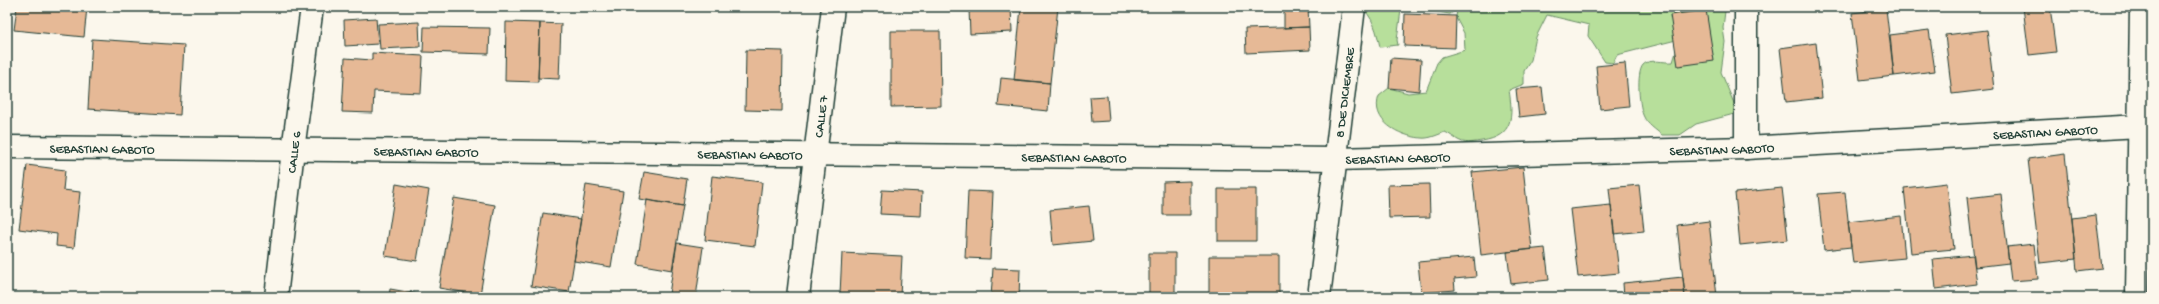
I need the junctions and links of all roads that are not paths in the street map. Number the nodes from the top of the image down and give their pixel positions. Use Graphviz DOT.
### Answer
graph roads {
  1 [pos="312,7"];
  2 [pos="833,7"];
  3 [pos="1354,7"];
  4 [pos="1746,7"];
  5 [pos="2142,7"];
  6 [pos="2146,54"];
  7 [pos="2140,126"];
  8 [pos="7,147"];
  9 [pos="1746,148"];
  10 [pos="293,150"];
  11 [pos="814,155"];
  12 [pos="1336,159"];
  13 [pos="276,297"];
  14 [pos="798,297"];
  15 [pos="1319,297"];
  16 [pos="2137,297"];
  1 -- 10 [label="street, CALLE 6"];
  2 -- 11 [label="street, CALLE 7"];
  3 -- 12 [label="street, 8 DE DICIEMBRE"];
  4 -- 9 [label="street"];
  5 -- 6 [label="street"];
  6 -- 7 [label="street"];
  7 -- 9 [label="street, SEBASTIAN GABOTO"];
  7 -- 16 [label="street"];
  8 -- 10 [label="street, SEBASTIAN GABOTO"];
  9 -- 12 [label="street, SEBASTIAN GABOTO"];
  10 -- 11 [label="street, SEBASTIAN GABOTO"];
  10 -- 13 [label="street, CALLE 6"];
  11 -- 12 [label="street, SEBASTIAN GABOTO"];
  11 -- 14 [label="street, CALLE 7"];
  12 -- 15 [label="street, 8 DE DICIEMBRE"];
}
